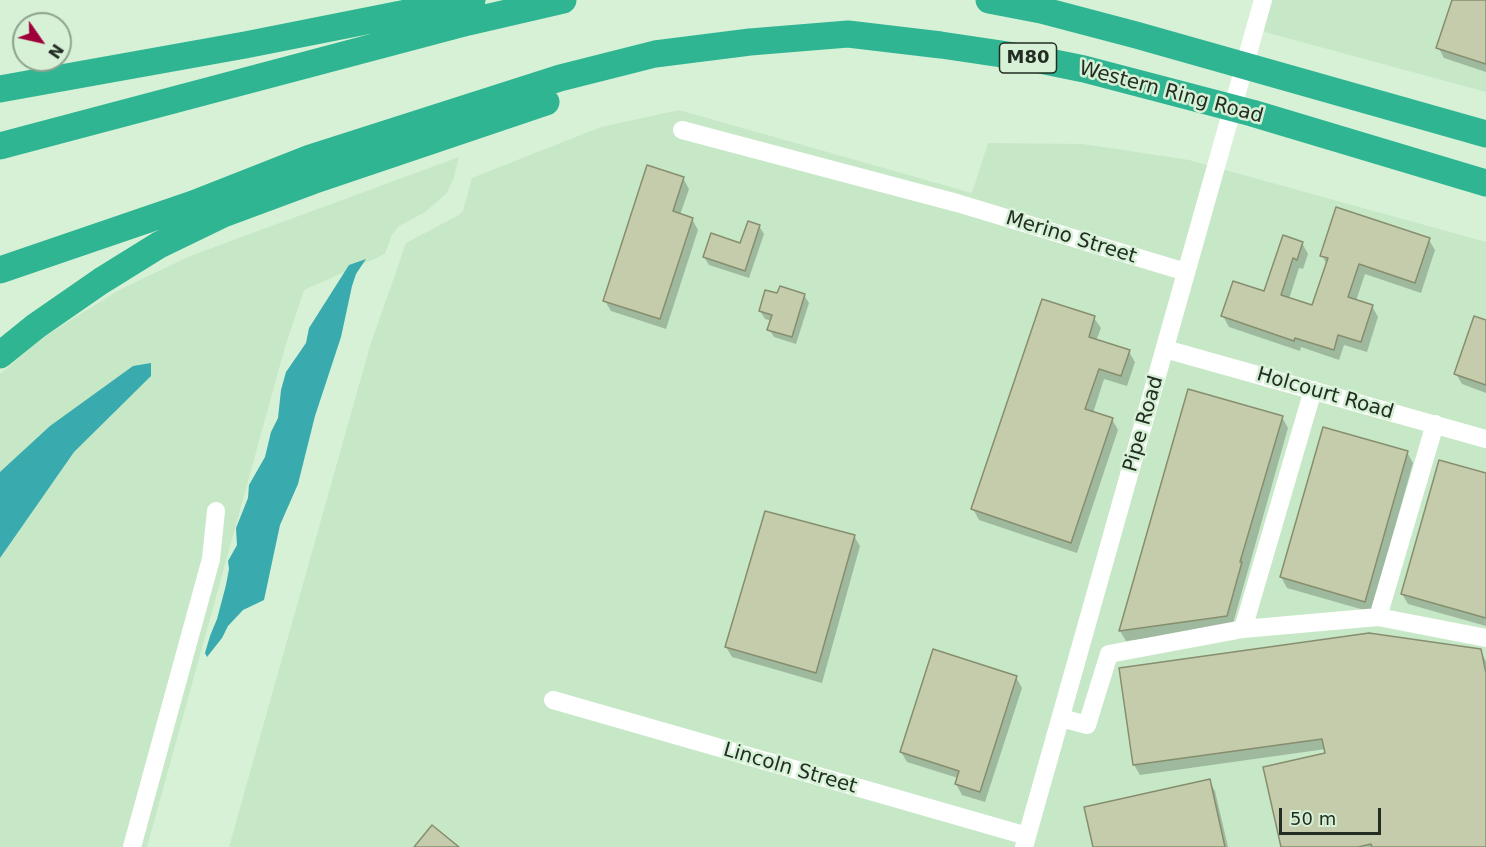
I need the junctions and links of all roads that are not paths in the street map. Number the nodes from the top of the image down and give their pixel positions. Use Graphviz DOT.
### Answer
graph roads {
  1 [pos="472,0"];
  2 [pos="563,0"];
  3 [pos="989,0"];
  4 [pos="1263,0"];
  5 [pos="848,34"];
  6 [pos="0,89"];
  7 [pos="682,130"];
  8 [pos="1486,134"];
  9 [pos="0,146"];
  10 [pos="1486,183"];
  11 [pos="0,270"];
  12 [pos="1186,272"];
  13 [pos="1165,349"];
  14 [pos="0,354"];
  15 [pos="1313,390"];
  16 [pos="1435,424"];
  17 [pos="1486,439"];
  18 [pos="216,511"];
  19 [pos="1378,617"];
  20 [pos="1243,629"];
  21 [pos="1486,638"];
  22 [pos="1109,654"];
  23 [pos="1077,656"];
  24 [pos="553,700"];
  25 [pos="1061,718"];
  26 [pos="1025,842"];
  27 [pos="132,847"];
  1 -- 6 [label="highway"];
  2 -- 9 [label="highway"];
  3 -- 8 [label="highway, M80"];
  4 -- 12 [label="street, Pipe Road"];
  5 -- 10 [label="highway, Western Ring Road / M80"];
  5 -- 11 [label="highway"];
  5 -- 14 [label="highway"];
  7 -- 12 [label="street, Merino Street"];
  12 -- 13 [label="street, Pipe Road"];
  13 -- 15 [label="street, Holcourt Road"];
  13 -- 23 [label="street, Pipe Road"];
  15 -- 16 [label="street, Holcourt Road"];
  15 -- 20 [label="street"];
  16 -- 17 [label="street, Holcourt Road"];
  16 -- 19 [label="street"];
  18 -- 27 [label="street"];
  19 -- 20 [label="street"];
  19 -- 21 [label="street"];
  20 -- 22 [label="street"];
  22 -- 23 [label="street"];
  22 -- 25 [label="street"];
  23 -- 25 [label="street, Pipe Road"];
  24 -- 26 [label="street, Lincoln Street"];
  25 -- 26 [label="street, Pipe Road"];
}
